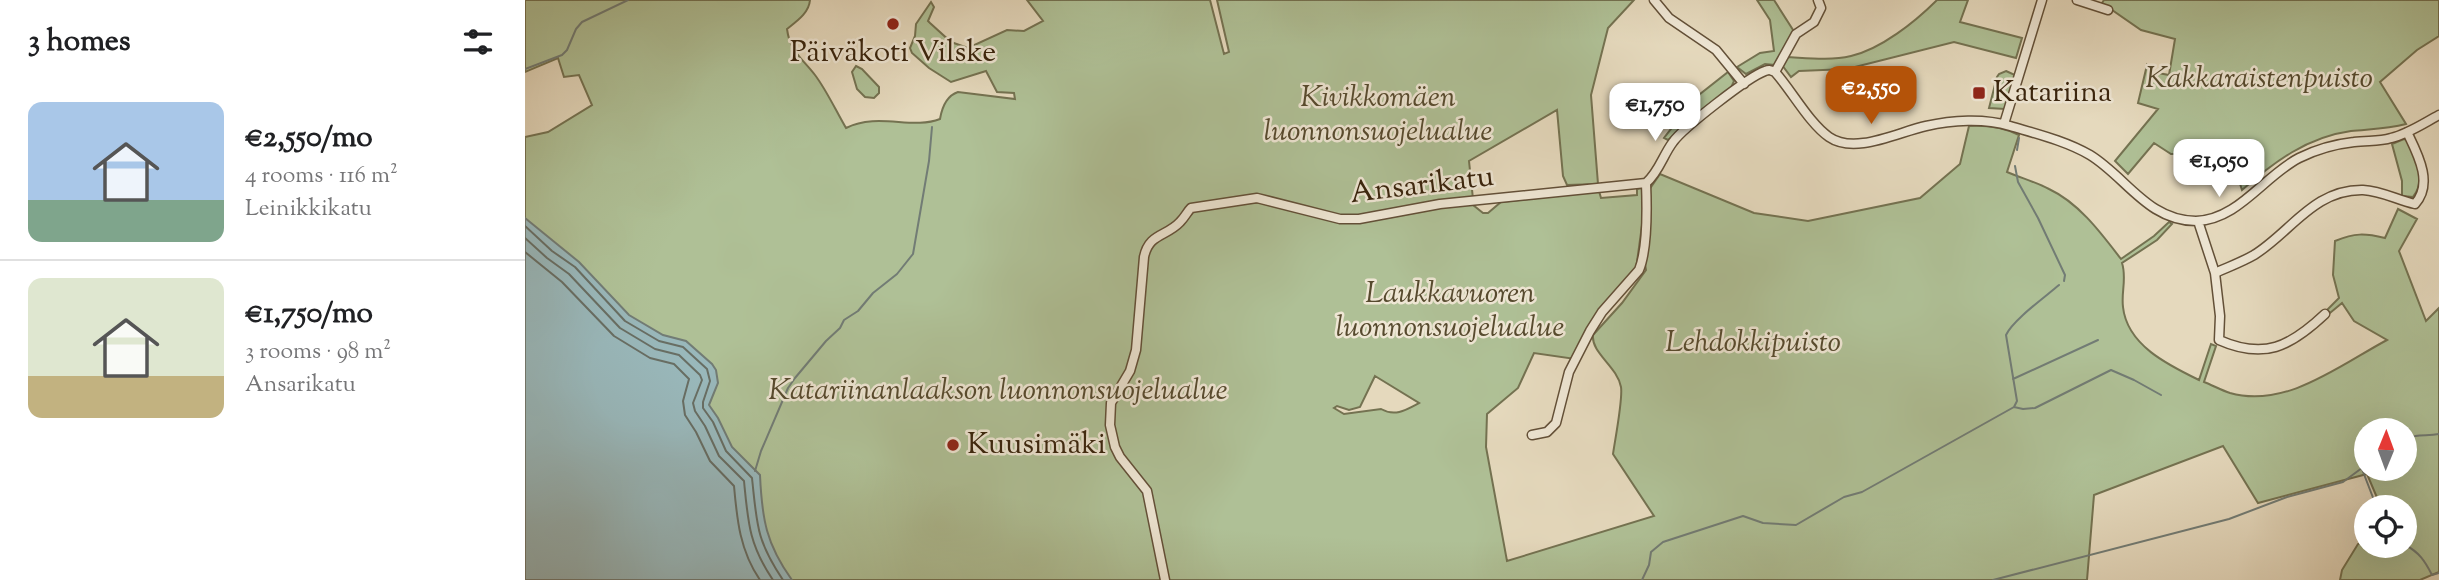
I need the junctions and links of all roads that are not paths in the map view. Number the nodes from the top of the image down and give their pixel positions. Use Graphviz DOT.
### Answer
graph roads {
  1 [pos="1654,0"];
  2 [pos="1818,0"];
  3 [pos="2042,0"];
  4 [pos="2077,0"];
  5 [pos="2108,10"];
  6 [pos="1775,72"];
  7 [pos="1744,84"];
  8 [pos="2439,115"];
  9 [pos="2004,124"];
  10 [pos="2407,132"];
  11 [pos="1646,183"];
  12 [pos="2198,221"];
  13 [pos="2215,273"];
  14 [pos="2325,314"];
  15 [pos="1532,435"];
  16 [pos="1165,580"];
  1 -- 7 [label="street"];
  2 -- 6 [label="street"];
  3 -- 9 [label="street"];
  4 -- 5 [label="street"];
  6 -- 7 [label="street"];
  6 -- 9 [label="street"];
  7 -- 11 [label="street"];
  8 -- 10 [label="street"];
  9 -- 12 [label="street"];
  10 -- 12 [label="street"];
  10 -- 13 [label="street"];
  11 -- 15 [label="street"];
  11 -- 16 [label="street, Ansarikatu"];
  12 -- 13 [label="street"];
  13 -- 14 [label="street"];
}
